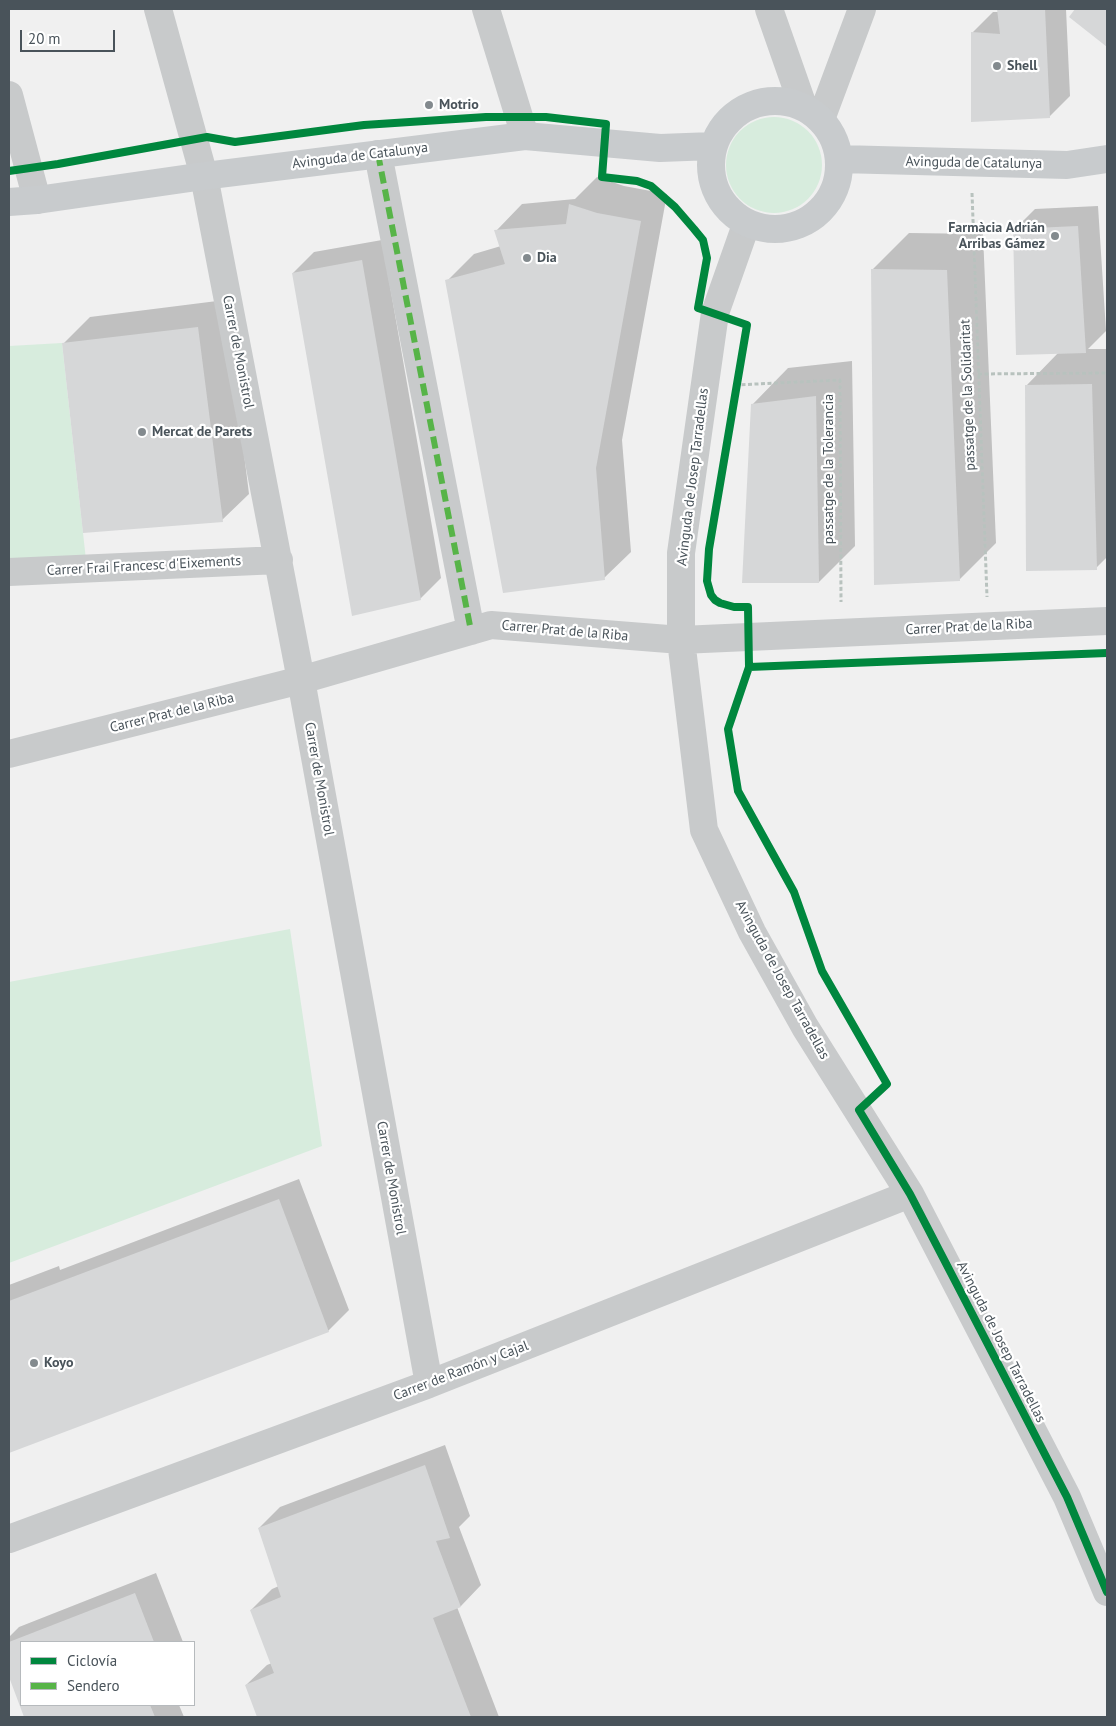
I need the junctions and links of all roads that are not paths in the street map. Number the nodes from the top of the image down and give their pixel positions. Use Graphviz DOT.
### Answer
graph roads {
  1 [pos="158,9"];
  2 [pos="486,9"];
  3 [pos="769,9"];
  4 [pos="862,9"];
  5 [pos="9,94"];
  6 [pos="812,113"];
  7 [pos="525,136"];
  8 [pos="713,146"];
  9 [pos="378,154"];
  10 [pos="840,159"];
  11 [pos="1107,159"];
  12 [pos="204,176"];
  13 [pos="37,200"];
  14 [pos="9,202"];
  15 [pos="746,225"];
  16 [pos="279,560"];
  17 [pos="9,572"];
  18 [pos="1107,621"];
  19 [pos="471,630"];
  20 [pos="681,640"];
  21 [pos="301,680"];
  22 [pos="9,754"];
  23 [pos="910,1194"];
  24 [pos="429,1384"];
  25 [pos="9,1539"];
  26 [pos="1107,1592"];
  1 -- 12 [label="street, Carrer de Monistrol"];
  2 -- 7 [label="street"];
  3 -- 6 [label="street"];
  4 -- 6 [label="street"];
  5 -- 13 [label="street"];
  6 -- 8 [label="street"];
  6 -- 10 [label="street"];
  7 -- 8 [label="street, Avinguda de Catalunya"];
  7 -- 9 [label="street, Avinguda de Catalunya"];
  8 -- 15 [label="street"];
  9 -- 12 [label="street, Avinguda de Catalunya"];
  9 -- 19 [label="street"];
  10 -- 11 [label="street, Avinguda de Catalunya"];
  10 -- 15 [label="street"];
  12 -- 13 [label="street, Avinguda de Catalunya"];
  12 -- 16 [label="street, Carrer de Monistrol"];
  13 -- 14 [label="street, Avinguda de Catalunya"];
  15 -- 20 [label="street, Avinguda de Josep Tarradellas"];
  16 -- 17 [label="street, Carrer Frai Francesc d'Eixements"];
  16 -- 21 [label="street, Carrer de Monistrol"];
  18 -- 20 [label="street, Carrer Prat de la Riba"];
  19 -- 20 [label="street, Carrer Prat de la Riba"];
  19 -- 21 [label="street, Carrer Prat de la Riba"];
  20 -- 23 [label="street, Avinguda de Josep Tarradellas"];
  21 -- 22 [label="street, Carrer Prat de la Riba"];
  21 -- 24 [label="street, Carrer de Monistrol"];
  23 -- 24 [label="street, Carrer de Ramón y Cajal"];
  23 -- 26 [label="street, Avinguda de Josep Tarradellas"];
  24 -- 25 [label="street, Carrer de Ramón y Cajal"];
}
